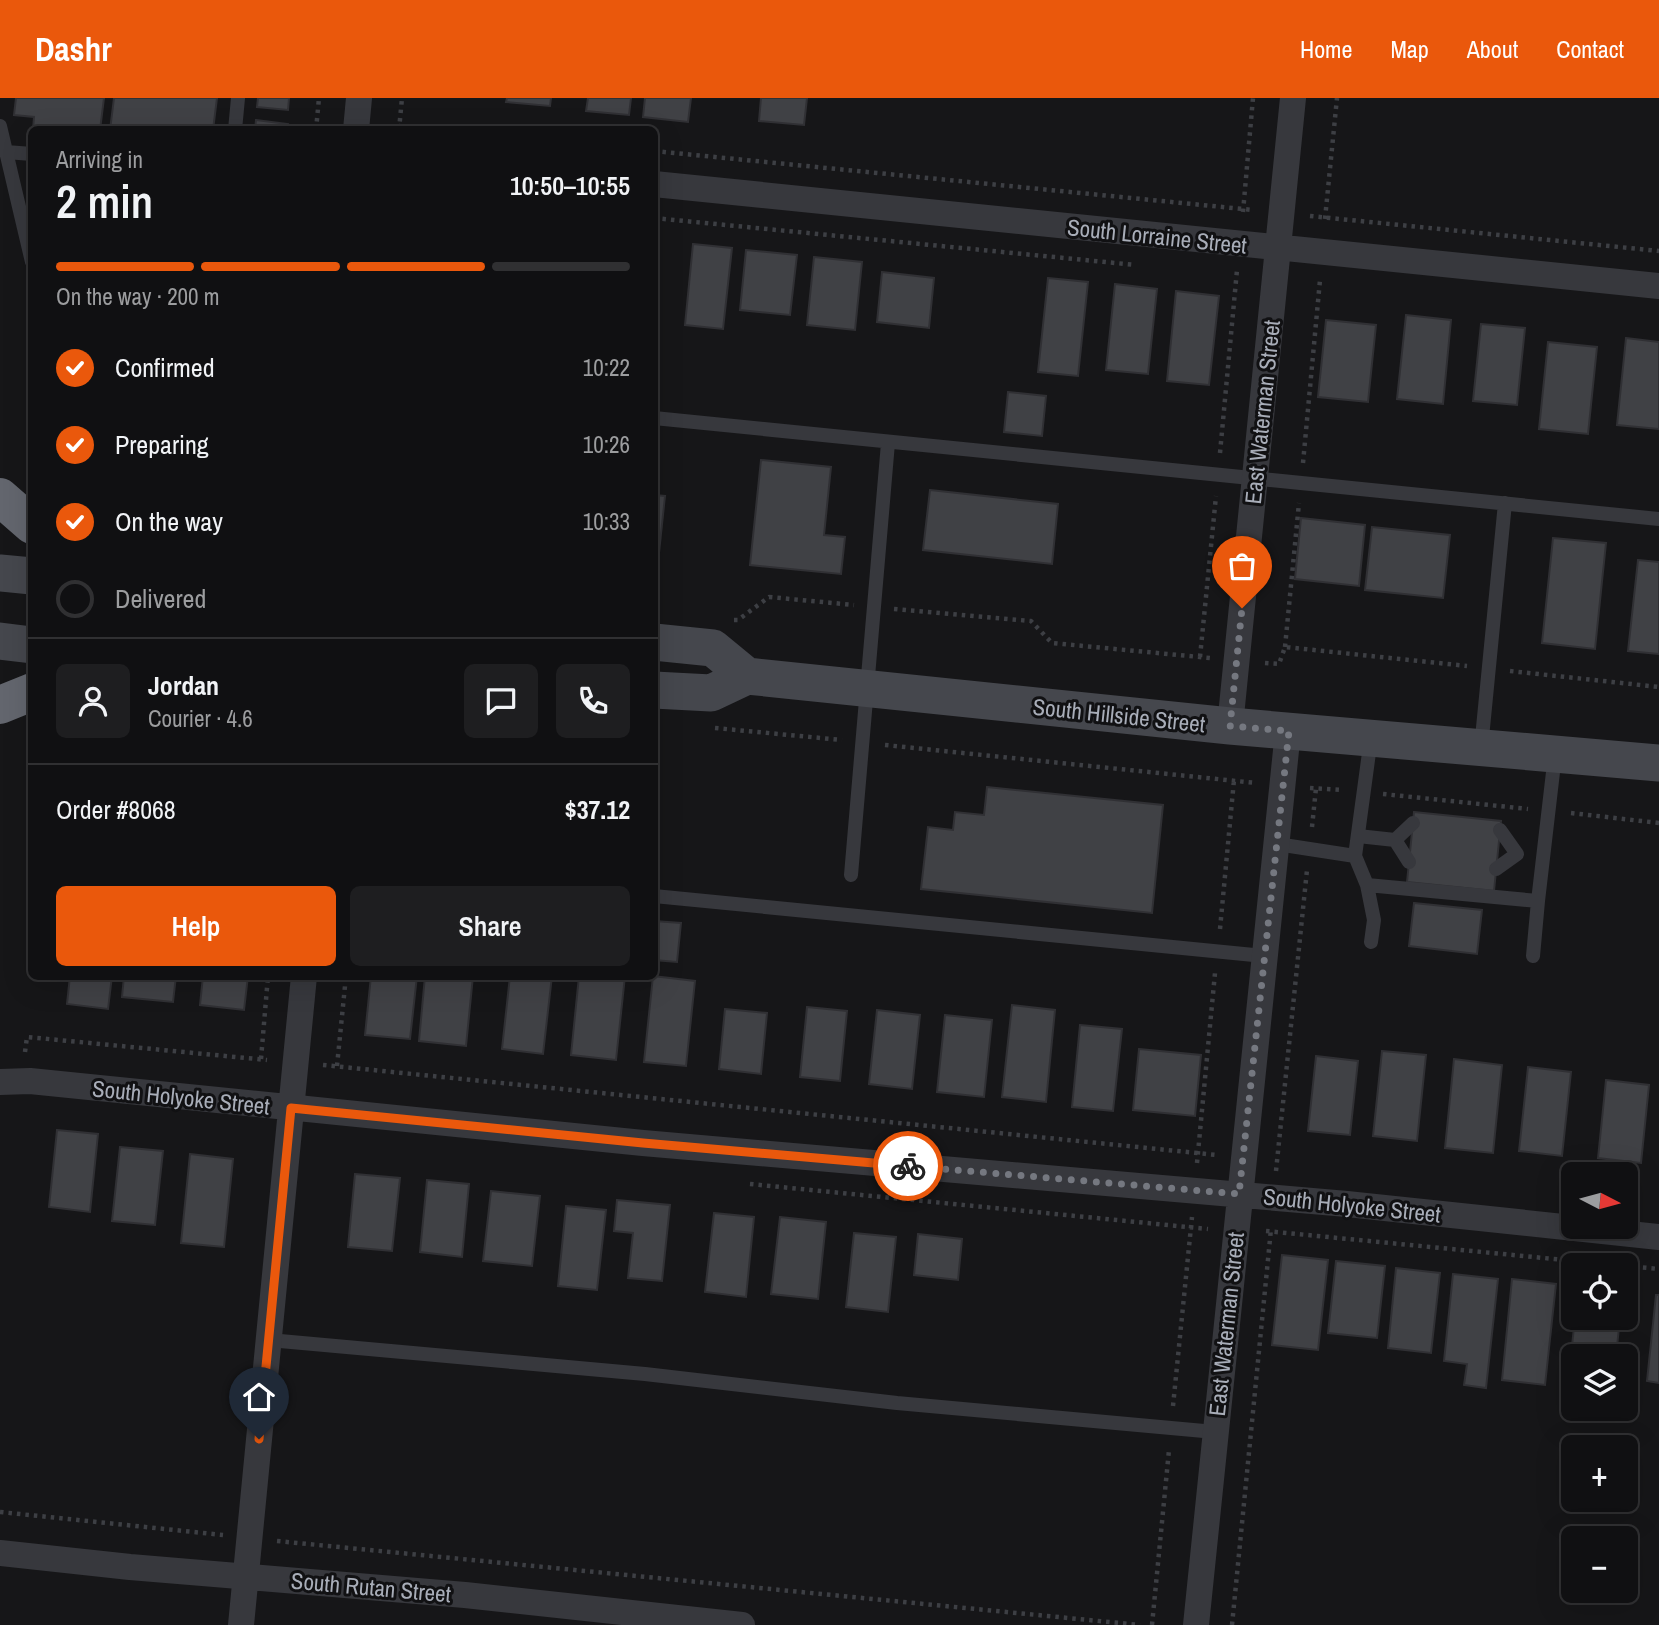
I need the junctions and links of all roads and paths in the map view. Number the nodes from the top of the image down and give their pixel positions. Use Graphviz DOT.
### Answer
graph roads {
  1 [pos="238,98"];
  2 [pos="319,98"];
  3 [pos="359,98"];
  4 [pos="402,98"];
  5 [pos="1254,98"];
  6 [pos="1293,98"];
  7 [pos="1337,98"];
  8 [pos="0,126"];
  9 [pos="235,126"];
  10 [pos="316,126"];
  11 [pos="356,126"];
  12 [pos="399,126"];
  13 [pos="658,151"];
  14 [pos="6,152"];
  15 [pos="28,154"];
  16 [pos="658,184"];
  17 [pos="1243,209"];
  18 [pos="1282,214"];
  19 [pos="1326,218"];
  20 [pos="28,245"];
  21 [pos="1240,245"];
  22 [pos="1279,249"];
  23 [pos="1659,251"];
  24 [pos="1322,253"];
  25 [pos="1659,286"];
  26 [pos="658,418"];
  27 [pos="888,443"];
  28 [pos="1218,474"];
  29 [pos="1255,477"];
  30 [pos="1301,482"];
  31 [pos="0,497"];
  32 [pos="1505,503"];
  33 [pos="1659,519"];
  34 [pos="28,522"];
  35 [pos="0,573"];
  36 [pos="28,576"];
  37 [pos="875,607"];
  38 [pos="724,619"];
  39 [pos="0,641"];
  40 [pos="658,642"];
  41 [pos="28,644"];
  42 [pos="1285,647"];
  43 [pos="1200,657"];
  44 [pos="1237,660"];
  45 [pos="1488,669"];
  46 [pos="747,676"];
  47 [pos="1659,687"];
  48 [pos="658,690"];
  49 [pos="869,690"];
  50 [pos="28,694"];
  51 [pos="0,705"];
  52 [pos="1230,726"];
  53 [pos="708,727"];
  54 [pos="1289,731"];
  55 [pos="1371,738"];
  56 [pos="864,743"];
  57 [pos="1481,748"];
  58 [pos="1556,754"];
  59 [pos="1659,763"];
  60 [pos="1283,785"];
  61 [pos="1364,792"];
  62 [pos="1549,811"];
  63 [pos="1413,823"];
  64 [pos="1659,823"];
  65 [pos="1500,830"];
  66 [pos="1358,836"];
  67 [pos="1395,840"];
  68 [pos="1277,844"];
  69 [pos="1517,854"];
  70 [pos="1355,856"];
  71 [pos="1543,857"];
  72 [pos="1409,862"];
  73 [pos="1496,869"];
  74 [pos="851,874"];
  75 [pos="1367,885"];
  76 [pos="658,896"];
  77 [pos="1538,901"];
  78 [pos="1371,942"];
  79 [pos="1264,956"];
  80 [pos="1533,956"];
  81 [pos="268,980"];
  82 [pos="304,980"];
  83 [pos="346,980"];
  84 [pos="25,1053"];
  85 [pos="261,1059"];
  86 [pos="275,1061"];
  87 [pos="319,1065"];
  88 [pos="337,1066"];
  89 [pos="0,1082"];
  90 [pos="291,1108"];
  91 [pos="1242,1161"];
  92 [pos="1291,1168"];
  93 [pos="749,1184"];
  94 [pos="1239,1194"];
  95 [pos="1235,1230"];
  96 [pos="1659,1237"];
  97 [pos="1561,1260"];
  98 [pos="1638,1267"];
  99 [pos="1659,1269"];
  100 [pos="269,1340"];
  101 [pos="1215,1432"];
  102 [pos="0,1512"];
  103 [pos="249,1538"];
  104 [pos="0,1553"];
  105 [pos="246,1577"];
  106 [pos="241,1625"];
  107 [pos="742,1625"];
  108 [pos="1140,1625"];
  109 [pos="1195,1625"];
  1 -- 9 [label="lane"];
  2 -- 10 [label="path"];
  3 -- 11 [label="street"];
  4 -- 12 [label="path"];
  5 -- 17 [label="path"];
  6 -- 18 [label="street, East Waterman Street"];
  7 -- 19 [label="path"];
  8 -- 14 [label="lane"];
  13 -- 17 [label="path"];
  14 -- 15 [label="lane"];
  14 -- 20 [label="lane"];
  16 -- 21 [label="street, South Lorraine Street"];
  17 -- 18 [label="path"];
  17 -- 21 [label="path"];
  18 -- 19 [label="path"];
  18 -- 22 [label="street, East Waterman Street"];
  19 -- 23 [label="path"];
  19 -- 24 [label="path"];
  21 -- 22 [label="street, South Lorraine Street"];
  21 -- 28 [label="path"];
  22 -- 24 [label="street, South Lorraine Street"];
  22 -- 29 [label="street, East Waterman Street"];
  24 -- 25 [label="street, South Lorraine Street"];
  24 -- 30 [label="path"];
  26 -- 27 [label="lane"];
  27 -- 28 [label="lane"];
  27 -- 37 [label="lane"];
  28 -- 29 [label="lane"];
  28 -- 43 [label="path"];
  29 -- 30 [label="lane"];
  29 -- 44 [label="street, East Waterman Street"];
  30 -- 32 [label="lane"];
  30 -- 42 [label="path"];
  31 -- 34 [label="highway"];
  32 -- 33 [label="lane"];
  32 -- 45 [label="lane"];
  35 -- 36 [label="main road"];
  37 -- 38 [label="path"];
  37 -- 43 [label="path"];
  37 -- 49 [label="lane"];
  39 -- 41 [label="main road"];
  40 -- 46 [label="main road"];
  42 -- 44 [label="path"];
  42 -- 45 [label="path"];
  43 -- 44 [label="path"];
  44 -- 52 [label="street, East Waterman Street"];
  45 -- 47 [label="path"];
  45 -- 57 [label="lane"];
  46 -- 48 [label="main road"];
  46 -- 49 [label="main road, South Hillside Street"];
  49 -- 52 [label="main road, South Hillside Street"];
  49 -- 56 [label="lane"];
  50 -- 51 [label="highway"];
  52 -- 54 [label="main road, South Hillside Street"];
  53 -- 56 [label="path"];
  54 -- 55 [label="main road, South Hillside Street"];
  54 -- 60 [label="street, East Waterman Street"];
  55 -- 57 [label="main road, South Hillside Street"];
  55 -- 61 [label="lane"];
  56 -- 60 [label="path"];
  56 -- 74 [label="lane"];
  57 -- 58 [label="main road, South Hillside Street"];
  58 -- 59 [label="main road, South Hillside Street"];
  58 -- 62 [label="lane"];
  60 -- 61 [label="path"];
  60 -- 68 [label="street, East Waterman Street"];
  61 -- 62 [label="path"];
  61 -- 66 [label="lane"];
  62 -- 64 [label="path"];
  62 -- 71 [label="lane"];
  63 -- 67 [label="lane"];
  65 -- 69 [label="lane"];
  66 -- 67 [label="lane"];
  66 -- 70 [label="lane"];
  67 -- 72 [label="lane"];
  68 -- 70 [label="lane"];
  68 -- 79 [label="street, East Waterman Street"];
  69 -- 71 [label="lane"];
  69 -- 73 [label="lane"];
  70 -- 75 [label="lane"];
  71 -- 77 [label="lane"];
  75 -- 77 [label="lane"];
  75 -- 78 [label="lane"];
  76 -- 79 [label="lane"];
  77 -- 80 [label="lane"];
  79 -- 91 [label="street, East Waterman Street"];
  81 -- 85 [label="path"];
  82 -- 90 [label="street"];
  83 -- 88 [label="path"];
  84 -- 85 [label="path"];
  85 -- 86 [label="path"];
  87 -- 88 [label="path"];
  88 -- 91 [label="path"];
  89 -- 90 [label="street, South Holyoke Street"];
  90 -- 94 [label="street, South Holyoke Street"];
  90 -- 100 [label="street"];
  91 -- 92 [label="path"];
  91 -- 94 [label="street, East Waterman Street"];
  93 -- 95 [label="path"];
  94 -- 95 [label="street, East Waterman Street"];
  94 -- 96 [label="street, South Holyoke Street"];
  95 -- 97 [label="path"];
  95 -- 101 [label="street, East Waterman Street"];
  98 -- 99 [label="path"];
  100 -- 101 [label="lane"];
  100 -- 103 [label="street"];
  101 -- 109 [label="street, East Waterman Street"];
  102 -- 103 [label="path"];
  103 -- 105 [label="street"];
  103 -- 108 [label="path"];
  104 -- 105 [label="street, South Rutan Street"];
  105 -- 106 [label="street"];
  105 -- 107 [label="street, South Rutan Street"];
}
